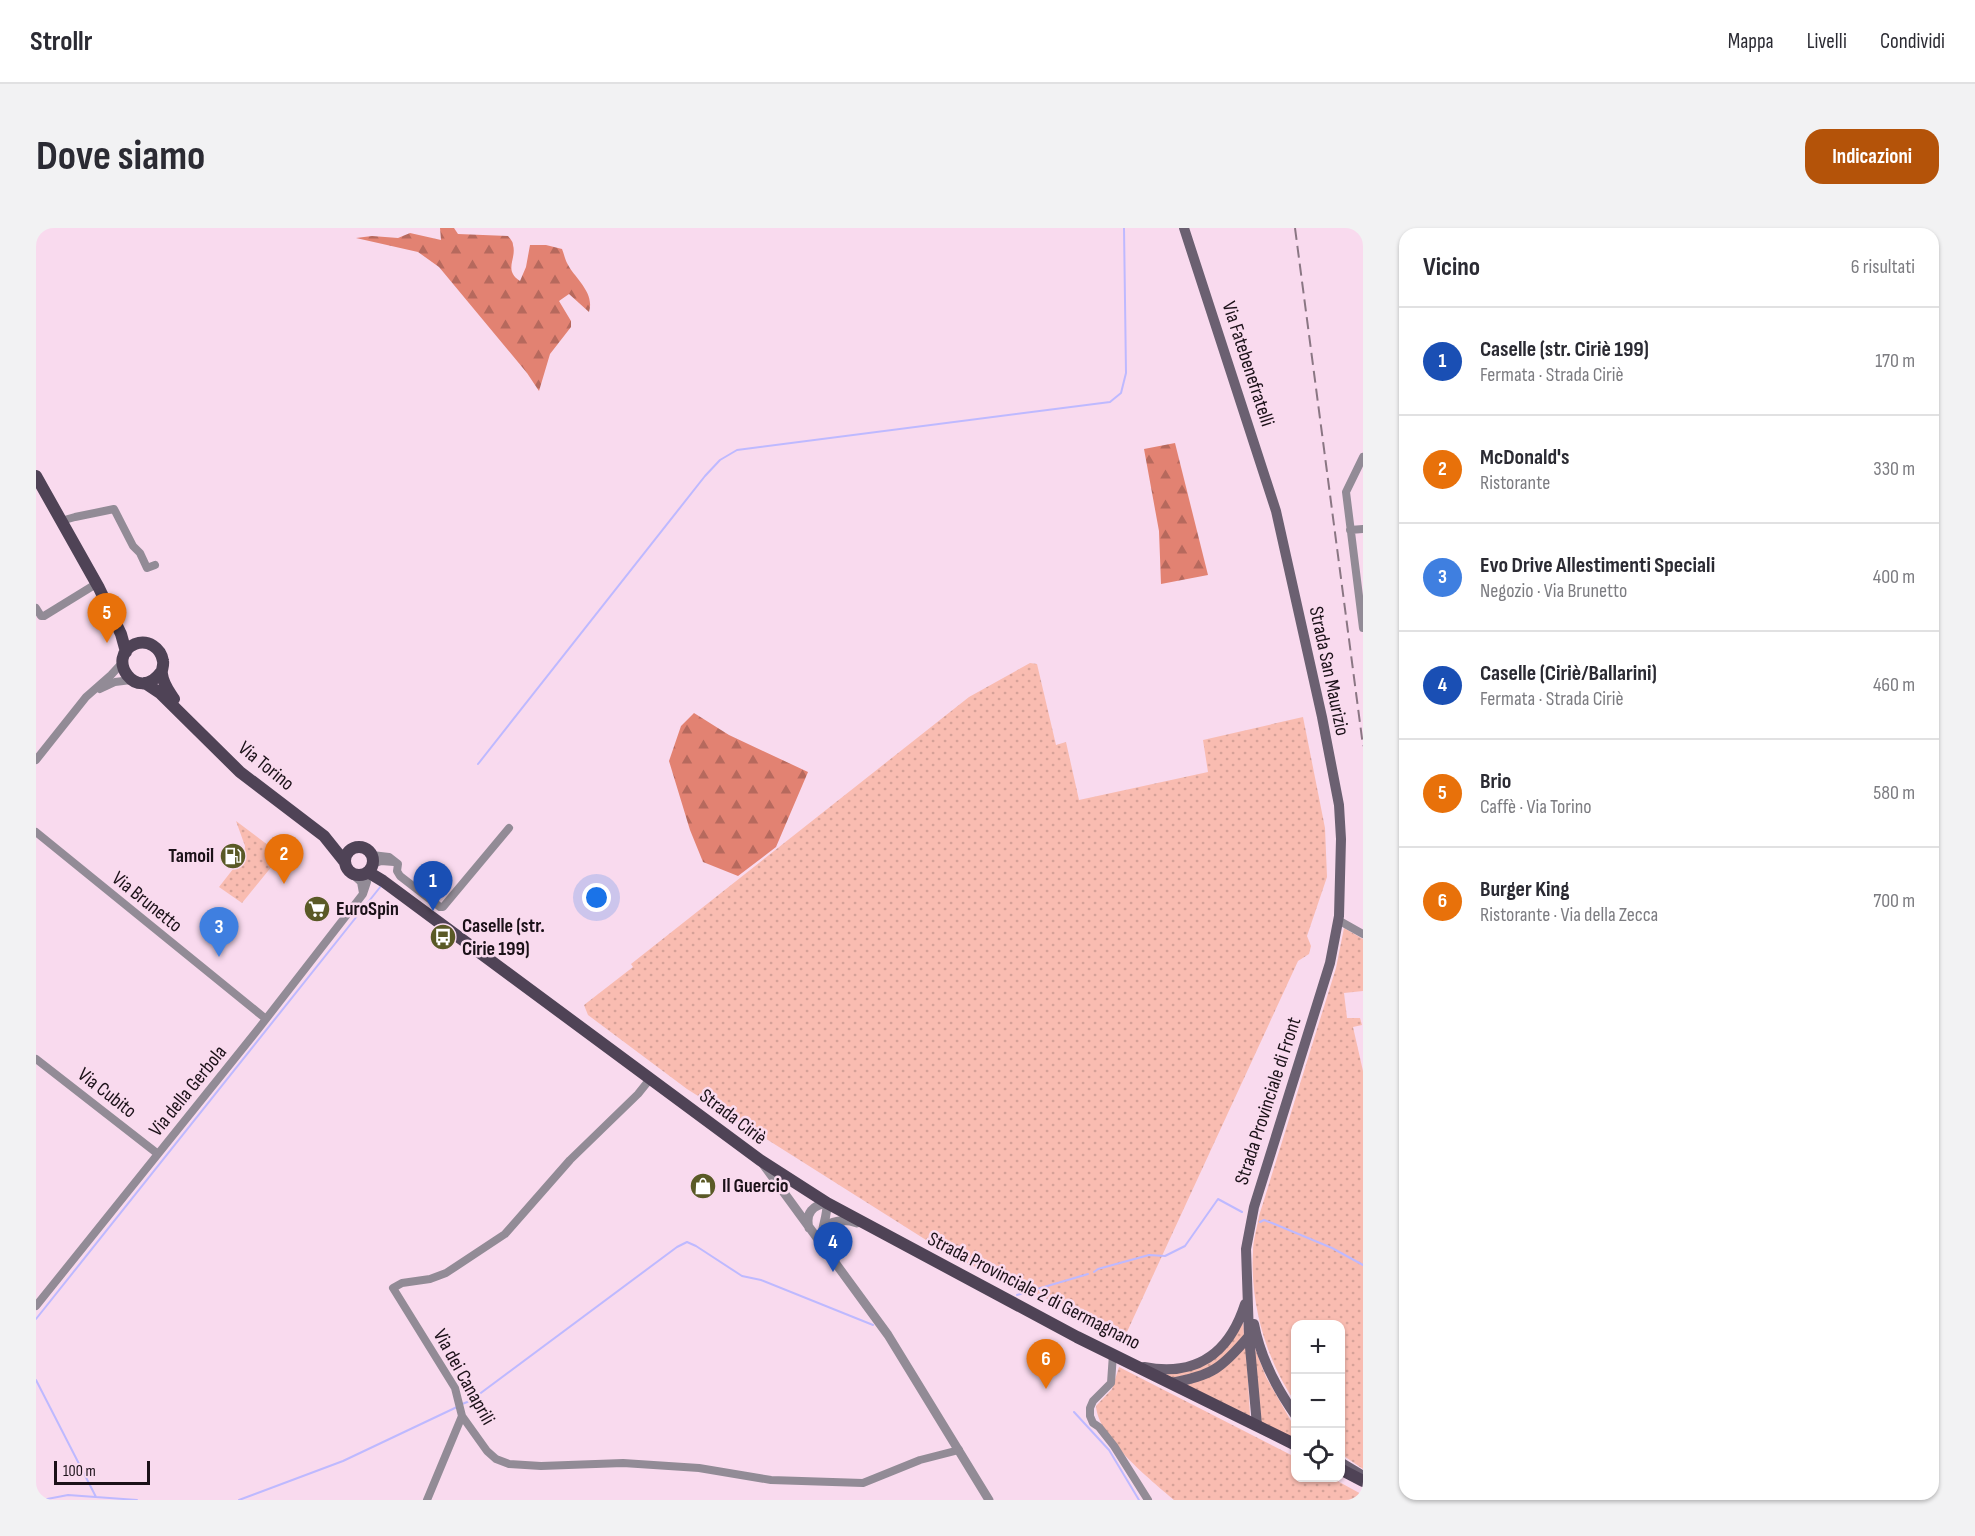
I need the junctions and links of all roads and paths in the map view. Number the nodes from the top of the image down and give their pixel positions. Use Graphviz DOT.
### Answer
graph roads {
  1 [pos="1184,228"];
  2 [pos="1363,457"];
  3 [pos="36,476"];
  4 [pos="1276,511"];
  5 [pos="62,521"];
  6 [pos="1363,529"];
  7 [pos="1350,530"];
  8 [pos="155,565"];
  9 [pos="98,586"];
  10 [pos="1363,587"];
  11 [pos="1359,598"];
  12 [pos="36,608"];
  13 [pos="1363,628"];
  14 [pos="141,643"];
  15 [pos="124,657"];
  16 [pos="161,672"];
  17 [pos="131,680"];
  18 [pos="145,683"];
  19 [pos="86,697"];
  20 [pos="188,721"];
  21 [pos="36,760"];
  22 [pos="509,828"];
  23 [pos="36,832"];
  24 [pos="324,836"];
  25 [pos="355,847"];
  26 [pos="344,861"];
  27 [pos="370,866"];
  28 [pos="351,873"];
  29 [pos="363,894"];
  30 [pos="1338,920"];
  31 [pos="1363,934"];
  32 [pos="266,1020"];
  33 [pos="36,1059"];
  34 [pos="650,1079"];
  35 [pos="158,1154"];
  36 [pos="760,1160"];
  37 [pos="827,1203"];
  38 [pos="825,1226"];
  39 [pos="868,1226"];
  40 [pos="810,1230"];
  41 [pos="833,1261"];
  42 [pos="1248,1295"];
  43 [pos="36,1306"];
  44 [pos="1249,1336"];
  45 [pos="1113,1354"];
  46 [pos="1138,1366"];
  47 [pos="1170,1383"];
  48 [pos="1291,1408"];
  49 [pos="462,1416"];
  50 [pos="1257,1425"];
  51 [pos="1291,1442"];
  52 [pos="959,1450"];
  53 [pos="1345,1464"];
  54 [pos="1345,1471"];
  55 [pos="1363,1475"];
  56 [pos="1363,1481"];
  57 [pos="427,1500"];
  58 [pos="990,1500"];
  59 [pos="1148,1500"];
  1 -- 4 [label="main road, Via Fatebenefratelli"];
  2 -- 7 [label="street"];
  3 -- 5 [label="main road"];
  4 -- 30 [label="main road, Strada San Maurizio"];
  5 -- 8 [label="street"];
  5 -- 9 [label="main road"];
  6 -- 7 [label="street"];
  7 -- 11 [label="street"];
  9 -- 12 [label="street"];
  9 -- 14 [label="main road"];
  9 -- 15 [label="main road"];
  10 -- 11 [label="street"];
  11 -- 13 [label="street"];
  14 -- 15 [label="main road"];
  14 -- 16 [label="main road"];
  15 -- 17 [label="main road"];
  15 -- 19 [label="street"];
  16 -- 18 [label="main road"];
  16 -- 20 [label="main road, Via Torino"];
  17 -- 18 [label="main road"];
  17 -- 19 [label="street"];
  18 -- 20 [label="main road, Via Torino"];
  19 -- 21 [label="street"];
  20 -- 24 [label="main road, Via Torino"];
  22 -- 27 [label="street"];
  23 -- 32 [label="street, Via Brunetto"];
  24 -- 25 [label="main road, Via Torino"];
  24 -- 26 [label="main road, Via Torino"];
  25 -- 26 [label="main road"];
  25 -- 27 [label="main road"];
  26 -- 28 [label="main road"];
  27 -- 28 [label="main road"];
  27 -- 29 [label="street"];
  27 -- 34 [label="main road, Strada Ciriè"];
  28 -- 29 [label="street"];
  29 -- 32 [label="street, Via della Gerbola"];
  30 -- 31 [label="street"];
  30 -- 42 [label="main road, Strada Provinciale di Front"];
  32 -- 35 [label="street, Via della Gerbola"];
  33 -- 35 [label="street, Via Cubito"];
  34 -- 36 [label="main road, Strada Ciriè"];
  34 -- 49 [label="street, Via dei Canaprili"];
  35 -- 43 [label="street, Via della Gerbola"];
  36 -- 37 [label="main road, Strada Provinciale 2 di Germagnano"];
  36 -- 40 [label="street, Strada Ciriè"];
  37 -- 38 [label="street"];
  37 -- 39 [label="main road, Strada Provinciale 2 di Germagnano"];
  37 -- 40 [label="street"];
  38 -- 39 [label="street"];
  38 -- 41 [label="street"];
  39 -- 45 [label="main road, Strada Provinciale 2 di Germagnano"];
  40 -- 41 [label="street, Strada Ciriè"];
  41 -- 52 [label="street, Strada Ciriè"];
  42 -- 44 [label="main road"];
  42 -- 46 [label="main road"];
  42 -- 48 [label="main road"];
  44 -- 47 [label="main road"];
  44 -- 50 [label="main road"];
  45 -- 46 [label="main road, Strada Provinciale 2 di Germagnano"];
  45 -- 59 [label="street"];
  46 -- 47 [label="main road, Strada Provinciale 2 di Germagnano"];
  47 -- 50 [label="main road, Strada Provinciale 2 di Germagnano"];
  49 -- 52 [label="street, Via dei Canaprili"];
  49 -- 57 [label="street"];
  50 -- 51 [label="main road, Strada Provinciale 2 di Germagnano"];
  52 -- 58 [label="street, Strada Ciriè"];
  53 -- 55 [label="main road"];
  54 -- 56 [label="main road"];
}
